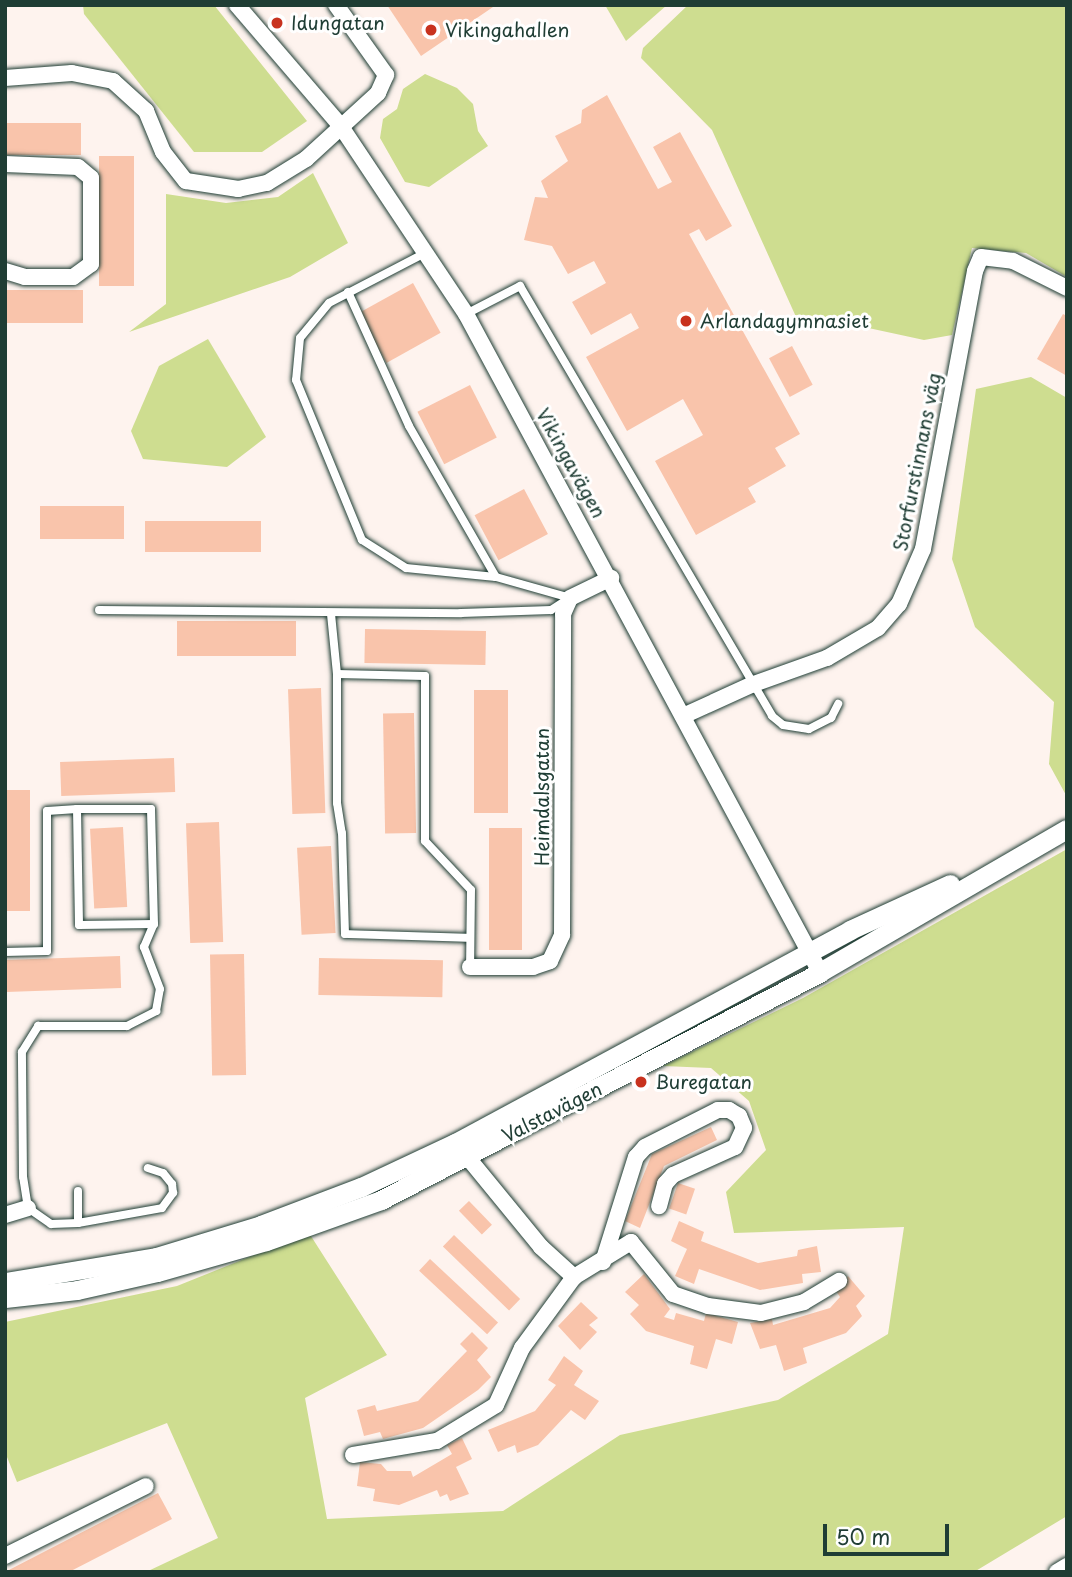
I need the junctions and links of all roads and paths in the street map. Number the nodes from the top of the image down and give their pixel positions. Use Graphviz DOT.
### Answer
graph roads {
  1 [pos="237,5"];
  2 [pos="335,5"];
  3 [pos="5,78"];
  4 [pos="340,125"];
  5 [pos="5,164"];
  6 [pos="427,251"];
  7 [pos="5,271"];
  8 [pos="1067,288"];
  9 [pos="348,292"];
  10 [pos="466,314"];
  11 [pos="496,576"];
  12 [pos="611,578"];
  13 [pos="570,598"];
  14 [pos="99,610"];
  15 [pos="331,614"];
  16 [pos="337,674"];
  17 [pos="751,685"];
  18 [pos="838,704"];
  19 [pos="683,716"];
  20 [pos="77,809"];
  21 [pos="1064,830"];
  22 [pos="154,924"];
  23 [pos="470,938"];
  24 [pos="5,952"];
  25 [pos="809,952"];
  26 [pos="470,967"];
  27 [pos="820,972"];
  28 [pos="460,1149"];
  29 [pos="148,1168"];
  30 [pos="78,1191"];
  31 [pos="659,1206"];
  32 [pos="28,1208"];
  33 [pos="5,1215"];
  34 [pos="78,1223"];
  35 [pos="603,1262"];
  36 [pos="574,1277"];
  37 [pos="839,1281"];
  38 [pos="5,1282"];
  39 [pos="5,1298"];
  40 [pos="353,1454"];
  41 [pos="146,1486"];
  42 [pos="5,1556"];
  43 [pos="1067,1566"];
  44 [pos="1057,1572"];
  1 -- 4 [label="street, Vikingavägen"];
  2 -- 4 [label="street"];
  3 -- 4 [label="street"];
  4 -- 6 [label="street, Vikingavägen"];
  5 -- 7 [label="street"];
  6 -- 9 [label="lane"];
  6 -- 10 [label="street, Vikingavägen"];
  8 -- 17 [label="street, Storfurstinnans väg"];
  9 -- 11 [label="lane"];
  9 -- 11 [label="lane"];
  10 -- 12 [label="street, Vikingavägen"];
  10 -- 17 [label="lane"];
  11 -- 13 [label="lane"];
  12 -- 13 [label="street"];
  12 -- 19 [label="street, Vikingavägen"];
  13 -- 15 [label="lane"];
  13 -- 26 [label="street, Heimdalsgatan"];
  14 -- 15 [label="lane"];
  15 -- 16 [label="lane"];
  16 -- 23 [label="lane"];
  16 -- 23 [label="lane"];
  17 -- 18 [label="lane"];
  17 -- 19 [label="street, Storfurstinnans väg"];
  19 -- 25 [label="street, Vikingavägen"];
  20 -- 22 [label="lane"];
  20 -- 22 [label="lane"];
  20 -- 24 [label="lane"];
  21 -- 25 [label="street, Valstavägen"];
  21 -- 27 [label="street, Valstavägen"];
  22 -- 32 [label="lane"];
  23 -- 26 [label="lane"];
  25 -- 27 [label="street, Vikingavägen"];
  25 -- 28 [label="street, Valstavägen"];
  27 -- 28 [label="street, Valstavägen"];
  28 -- 36 [label="street"];
  28 -- 38 [label="street, Valstavägen"];
  28 -- 39 [label="street, Valstavägen"];
  29 -- 34 [label="lane"];
  30 -- 34 [label="lane"];
  31 -- 35 [label="street"];
  32 -- 33 [label="street"];
  32 -- 34 [label="lane"];
  35 -- 36 [label="street"];
  35 -- 37 [label="street"];
  36 -- 40 [label="street"];
  41 -- 42 [label="street"];
  43 -- 44 [label="street"];
}
